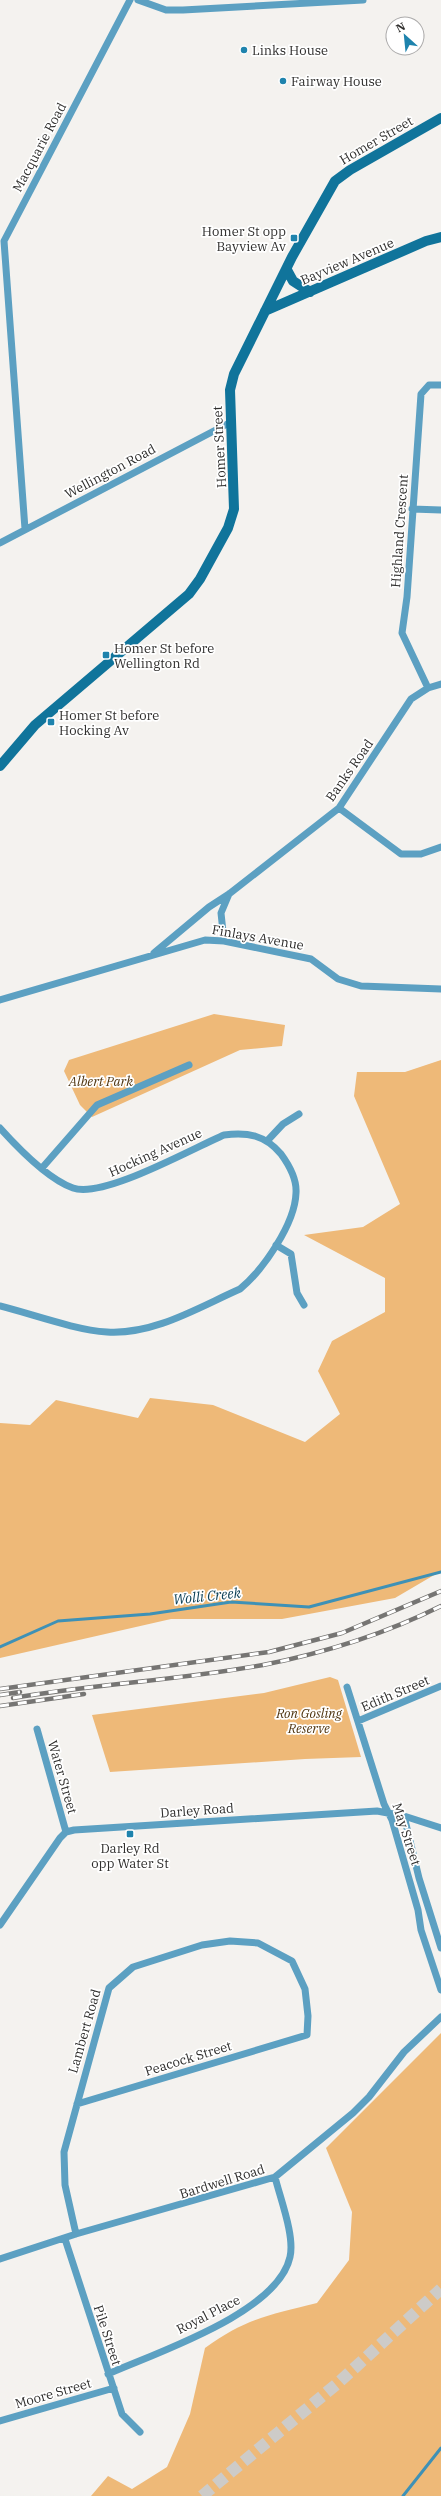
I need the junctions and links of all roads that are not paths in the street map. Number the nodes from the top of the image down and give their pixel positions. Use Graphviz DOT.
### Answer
graph roads {
  1 [pos="130,0"];
  2 [pos="138,0"];
  3 [pos="363,0"];
  4 [pos="441,118"];
  5 [pos="441,237"];
  6 [pos="287,270"];
  7 [pos="310,292"];
  8 [pos="265,311"];
  9 [pos="441,385"];
  10 [pos="231,422"];
  11 [pos="412,509"];
  12 [pos="441,510"];
  13 [pos="25,529"];
  14 [pos="0,543"];
  15 [pos="441,684"];
  16 [pos="428,688"];
  17 [pos="0,766"];
  18 [pos="339,808"];
  19 [pos="441,847"];
  20 [pos="229,894"];
  21 [pos="224,941"];
  22 [pos="151,955"];
  23 [pos="441,989"];
  24 [pos="0,1000"];
  25 [pos="189,1065"];
  26 [pos="299,1114"];
  27 [pos="0,1128"];
  28 [pos="268,1140"];
  29 [pos="42,1168"];
  30 [pos="276,1245"];
  31 [pos="304,1305"];
  32 [pos="0,1306"];
  33 [pos="441,1686"];
  34 [pos="347,1687"];
  35 [pos="358,1721"];
  36 [pos="36,1729"];
  37 [pos="388,1812"];
  38 [pos="404,1816"];
  39 [pos="441,1828"];
  40 [pos="66,1832"];
  41 [pos="0,1925"];
  42 [pos="441,1948"];
  43 [pos="441,1990"];
  44 [pos="441,2017"];
  45 [pos="307,2035"];
  46 [pos="76,2104"];
  47 [pos="275,2177"];
  48 [pos="76,2234"];
  49 [pos="65,2239"];
  50 [pos="0,2259"];
  51 [pos="108,2374"];
  52 [pos="114,2388"];
  53 [pos="0,2421"];
  54 [pos="140,2432"];
  1 -- 13 [label="street, Macquarie Road"];
  2 -- 3 [label="street"];
  4 -- 6 [label="main road, Homer Street"];
  5 -- 7 [label="main road, Bayview Avenue"];
  6 -- 7 [label="main road"];
  6 -- 8 [label="main road, Homer Street"];
  7 -- 8 [label="main road, Bayview Avenue"];
  8 -- 10 [label="main road, Homer Street"];
  9 -- 11 [label="street, Highland Crescent"];
  10 -- 13 [label="street, Wellington Road"];
  10 -- 17 [label="main road, Homer Street"];
  11 -- 12 [label="street"];
  11 -- 16 [label="street, Highland Crescent"];
  13 -- 14 [label="street, Wellington Road"];
  15 -- 16 [label="street, Banks Road"];
  16 -- 18 [label="street, Banks Road"];
  18 -- 19 [label="street"];
  18 -- 20 [label="street, Banks Road"];
  20 -- 21 [label="street, Banks Road"];
  20 -- 22 [label="street, Banks Road"];
  21 -- 22 [label="street, Finlays Avenue"];
  21 -- 23 [label="street, Finlays Avenue"];
  22 -- 24 [label="street, Finlays Avenue"];
  25 -- 29 [label="street"];
  26 -- 28 [label="street"];
  27 -- 29 [label="street, Hocking Avenue"];
  28 -- 29 [label="street, Hocking Avenue"];
  28 -- 30 [label="street"];
  30 -- 31 [label="street"];
  30 -- 32 [label="street"];
  33 -- 35 [label="street, Edith Street"];
  34 -- 35 [label="street, May Street"];
  35 -- 37 [label="street, May Street"];
  36 -- 40 [label="street, Water Street"];
  37 -- 38 [label="street, Darley Road"];
  37 -- 40 [label="street, Darley Road"];
  37 -- 43 [label="street, May Street"];
  38 -- 39 [label="street, Darley Road"];
  38 -- 42 [label="street, May Street"];
  40 -- 41 [label="street"];
  44 -- 47 [label="street, Bardwell Road"];
  45 -- 46 [label="street, Peacock Street"];
  45 -- 46 [label="street, Lambert Road"];
  46 -- 48 [label="street, Lambert Road"];
  47 -- 48 [label="street, Bardwell Road"];
  47 -- 51 [label="street, Royal Place"];
  48 -- 49 [label="street, Bardwell Road"];
  49 -- 50 [label="street, Bardwell Road"];
  49 -- 51 [label="street, Pile Street"];
  51 -- 52 [label="street, Pile Street"];
  52 -- 53 [label="street, Moore Street"];
  52 -- 54 [label="street, Pile Street"];
}
